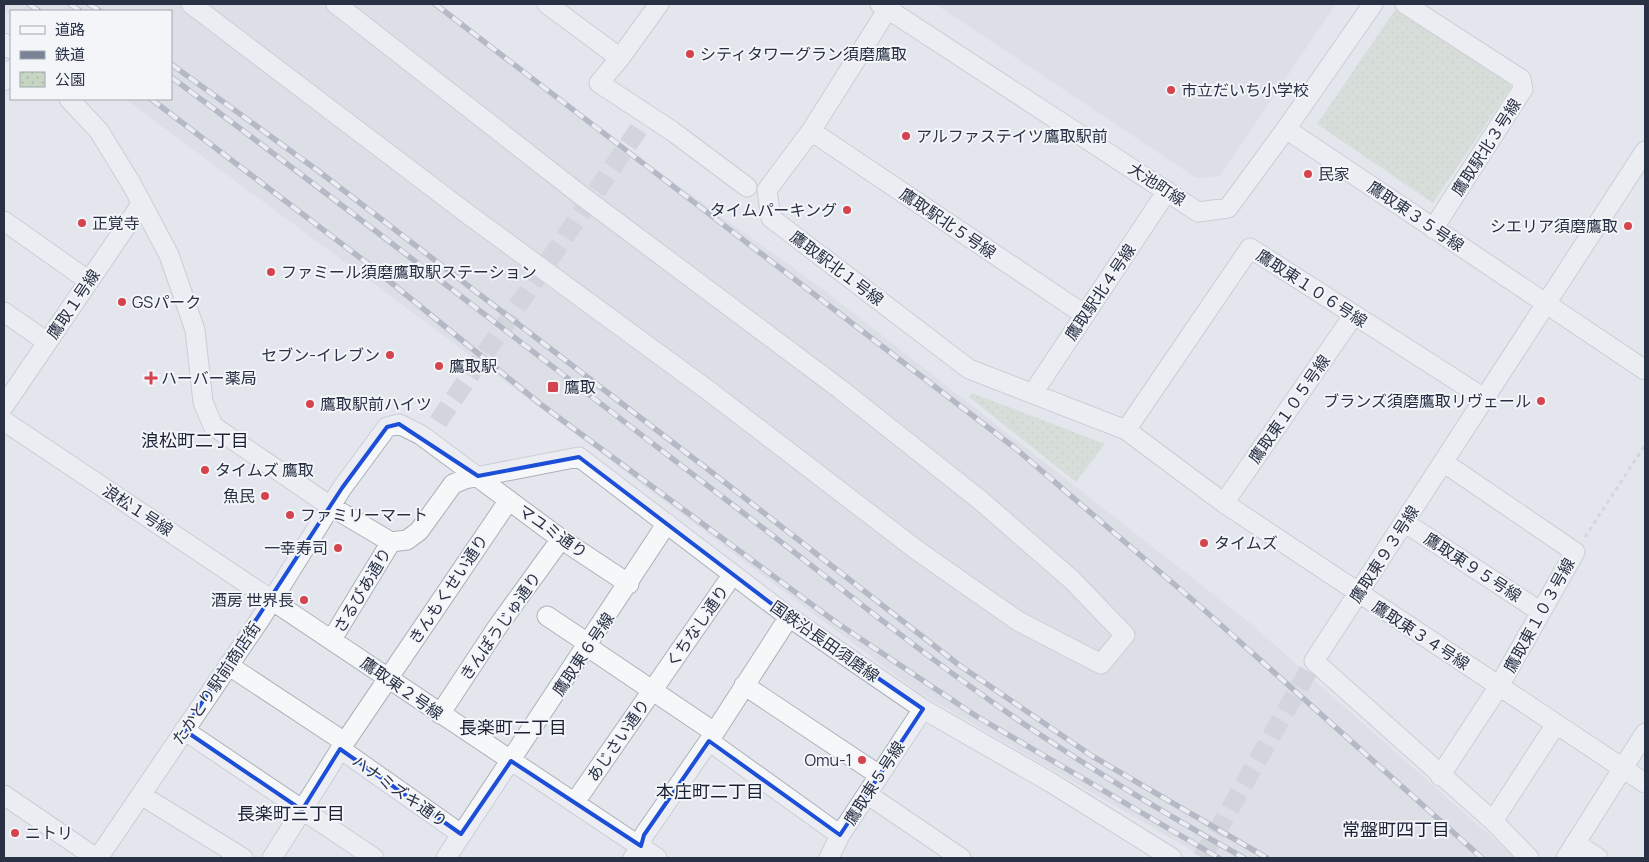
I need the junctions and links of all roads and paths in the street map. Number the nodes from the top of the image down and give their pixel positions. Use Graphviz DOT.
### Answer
graph roads {
  1 [pos="191,4"];
  2 [pos="336,4"];
  3 [pos="547,4"];
  4 [pos="659,4"];
  5 [pos="1373,4"];
  6 [pos="1405,4"];
  7 [pos="886,5"];
  8 [pos="620,58"];
  9 [pos="70,100"];
  10 [pos="1286,129"];
  11 [pos="811,130"];
  12 [pos="1645,151"];
  13 [pos="748,187"];
  14 [pos="1167,191"];
  15 [pos="142,203"];
  16 [pos="4,222"];
  17 [pos="1433,229"];
  18 [pos="89,281"];
  19 [pos="1546,302"];
  20 [pos="4,312"];
  21 [pos="1085,315"];
  22 [pos="1353,316"];
  23 [pos="47,342"];
  24 [pos="1645,370"];
  25 [pos="1033,393"];
  26 [pos="1484,398"];
  27 [pos="4,406"];
  28 [pos="4,421"];
  29 [pos="1126,430"];
  30 [pos="1645,445"];
  31 [pos="1443,462"];
  32 [pos="478,476"];
  33 [pos="508,500"];
  34 [pos="1224,503"];
  35 [pos="330,506"];
  36 [pos="1404,522"];
  37 [pos="667,523"];
  38 [pos="561,539"];
  39 [pos="391,542"];
  40 [pos="1575,552"];
  41 [pos="733,574"];
  42 [pos="629,584"];
  43 [pos="1358,594"];
  44 [pos="272,599"];
  45 [pos="1541,612"];
  46 [pos="547,616"];
  47 [pos="789,617"];
  48 [pos="332,639"];
  49 [pos="588,645"];
  50 [pos="228,665"];
  51 [pos="387,678"];
  52 [pos="657,685"];
  53 [pos="744,685"];
  54 [pos="1499,686"];
  55 [pos="923,709"];
  56 [pos="440,714"];
  57 [pos="1556,724"];
  58 [pos="184,730"];
  59 [pos="1645,733"];
  60 [pos="711,736"];
  61 [pos="343,745"];
  62 [pos="511,760"];
  63 [pos="1622,768"];
  64 [pos="880,775"];
  65 [pos="1440,776"];
  66 [pos="1645,783"];
  67 [pos="867,794"];
  68 [pos="4,795"];
  69 [pos="141,795"];
  70 [pos="575,802"];
  71 [pos="302,810"];
  72 [pos="1493,821"];
  73 [pos="840,835"];
  74 [pos="456,850"];
  75 [pos="1571,851"];
  76 [pos="637,852"];
  77 [pos="833,856"];
  78 [pos="97,858"];
  79 [pos="243,858"];
  80 [pos="272,858"];
  81 [pos="374,858"];
  82 [pos="657,858"];
  83 [pos="961,858"];
  84 [pos="1172,858"];
  85 [pos="1529,858"];
  86 [pos="1598,858"];
  1 -- 2 [label="street"];
  3 -- 8 [label="street"];
  4 -- 8 [label="street"];
  5 -- 10 [label="street, 大池町線"];
  6 -- 17 [label="street, 鷹取駅北３号線"];
  7 -- 11 [label="street, 鷹取駅北１号線"];
  7 -- 14 [label="street, 大池町線"];
  8 -- 13 [label="street"];
  9 -- 15 [label="street"];
  10 -- 14 [label="street, 大池町線"];
  10 -- 17 [label="street, 鷹取東３５号線"];
  11 -- 21 [label="street, 鷹取駅北５号線"];
  11 -- 25 [label="street, 鷹取駅北１号線"];
  12 -- 19 [label="street, 鷹取東９３号線"];
  14 -- 21 [label="street, 鷹取駅北４号線"];
  15 -- 18 [label="street, 鷹取１号線"];
  15 -- 35 [label="street"];
  16 -- 18 [label="street"];
  17 -- 19 [label="street, 鷹取東３５号線"];
  18 -- 23 [label="street, 鷹取１号線"];
  19 -- 24 [label="street"];
  19 -- 26 [label="street, 鷹取東９３号線"];
  20 -- 23 [label="street"];
  21 -- 25 [label="street, 鷹取駅北４号線"];
  22 -- 26 [label="street, 鷹取東１０６号線"];
  22 -- 29 [label="street, 鷹取東１０６号線"];
  22 -- 34 [label="street, 鷹取東１０５号線"];
  23 -- 27 [label="street, 鷹取１号線"];
  25 -- 29 [label="street, 鷹取駅北１号線"];
  26 -- 31 [label="street, 鷹取東９３号線"];
  28 -- 44 [label="street, 浪松１号線"];
  29 -- 34 [label="street, 鷹取東３４号線"];
  30 -- 40 [label="path"];
  31 -- 36 [label="street, 鷹取東９３号線"];
  31 -- 40 [label="street, 鷹取東１０３号線"];
  32 -- 33 [label="street, マユミ通り"];
  32 -- 35 [label="street"];
  32 -- 37 [label="street, 国鉄沿長田須磨線"];
  32 -- 39 [label="street, 国鉄沿長田須磨線"];
  33 -- 38 [label="street, マユミ通り"];
  33 -- 51 [label="street, きんもくせい通り"];
  34 -- 43 [label="street, 鷹取東３４号線"];
  35 -- 39 [label="street"];
  35 -- 44 [label="street, たかとり駅前商店街"];
  36 -- 43 [label="street, 鷹取東９３号線"];
  36 -- 45 [label="street, 鷹取東９５号線"];
  37 -- 41 [label="street, 国鉄沿長田須磨線"];
  37 -- 42 [label="street, 鷹取東６号線"];
  38 -- 42 [label="street, マユミ通り"];
  38 -- 56 [label="street, きんぽうじゅ通り"];
  39 -- 48 [label="street, さるびあ通り"];
  40 -- 45 [label="street, 鷹取東１０３号線"];
  41 -- 47 [label="street, 国鉄沿長田須磨線"];
  41 -- 52 [label="street, くちなし通り"];
  42 -- 49 [label="street, 鷹取東６号線"];
  43 -- 54 [label="street, 鷹取東３４号線"];
  43 -- 65 [label="street, 鷹取東９３号線"];
  44 -- 48 [label="street, 鷹取東２号線"];
  44 -- 50 [label="street, たかとり駅前商店街"];
  45 -- 54 [label="street, 鷹取東１０３号線"];
  46 -- 49 [label="street"];
  47 -- 53 [label="street"];
  47 -- 55 [label="street, 国鉄沿長田須磨線"];
  48 -- 51 [label="street, 鷹取東２号線"];
  49 -- 52 [label="street"];
  49 -- 62 [label="street, 鷹取東６号線"];
  50 -- 58 [label="street, たかとり駅前商店街"];
  50 -- 61 [label="street, ハナミズキ通り"];
  51 -- 56 [label="street, 鷹取東２号線"];
  51 -- 61 [label="street, きんもくせい通り"];
  52 -- 60 [label="street"];
  52 -- 70 [label="street, あじさい通り"];
  53 -- 60 [label="street"];
  53 -- 64 [label="street"];
  54 -- 57 [label="street, 鷹取東３４号線"];
  54 -- 65 [label="street, 鷹取東１０３号線"];
  55 -- 64 [label="street, 鷹取東５号線"];
  55 -- 84 [label="street, 国鉄沿長田須磨線"];
  56 -- 62 [label="street, 鷹取東２号線"];
  57 -- 63 [label="street, 鷹取東３４号線"];
  57 -- 72 [label="street"];
  58 -- 69 [label="street, たかとり駅前商店街"];
  58 -- 71 [label="street"];
  59 -- 63 [label="street"];
  60 -- 73 [label="street"];
  60 -- 76 [label="street"];
  61 -- 71 [label="street, きんもくせい通り"];
  61 -- 74 [label="street, ハナミズキ通り"];
  62 -- 70 [label="street, 鷹取東２号線"];
  62 -- 74 [label="street, 鷹取東６号線"];
  63 -- 66 [label="street, 鷹取東３４号線"];
  63 -- 75 [label="street"];
  64 -- 67 [label="street, 鷹取東５号線"];
  65 -- 72 [label="street, 鷹取東９３号線"];
  67 -- 73 [label="street, 鷹取東５号線"];
  67 -- 83 [label="street"];
  68 -- 78 [label="street"];
  69 -- 78 [label="street, たかとり駅前商店街"];
  69 -- 79 [label="street"];
  70 -- 76 [label="street, 鷹取東２号線"];
  71 -- 80 [label="street, きんもくせい通り"];
  71 -- 81 [label="street"];
  72 -- 85 [label="street, 鷹取東９３号線"];
  73 -- 77 [label="street, 鷹取東５号線"];
  75 -- 86 [label="street"];
  76 -- 82 [label="street, 鷹取東２号線"];
}
